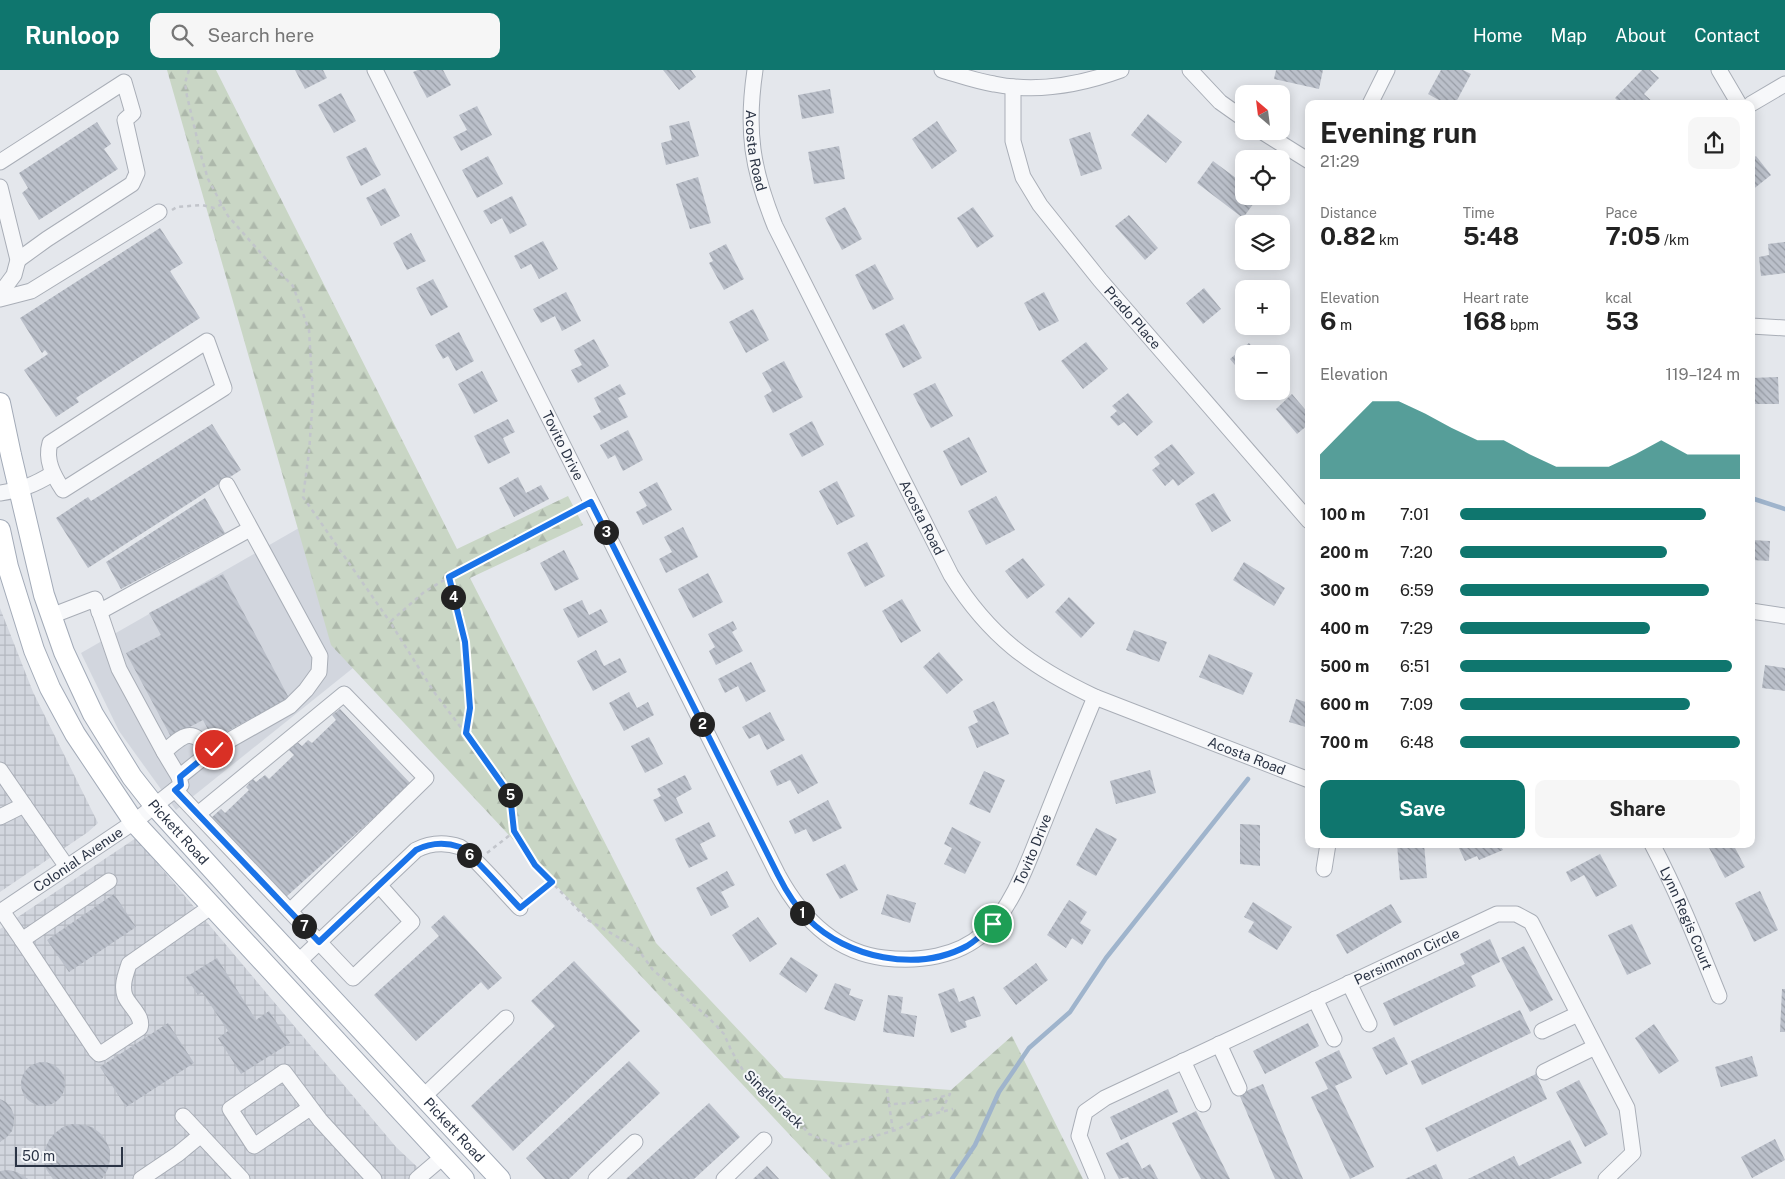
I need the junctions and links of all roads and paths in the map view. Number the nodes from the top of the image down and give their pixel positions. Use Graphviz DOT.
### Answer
graph roads {
  1 [pos="189,70"];
  2 [pos="375,70"];
  3 [pos="755,70"];
  4 [pos="942,70"];
  5 [pos="1121,70"];
  6 [pos="1190,70"];
  7 [pos="1387,70"];
  8 [pos="1719,70"];
  9 [pos="1785,84"];
  10 [pos="1013,87"];
  11 [pos="1372,100"];
  12 [pos="1737,100"];
  13 [pos="1755,102"];
  14 [pos="1235,113"];
  15 [pos="1275,140"];
  16 [pos="1305,158"];
  17 [pos="0,162"];
  18 [pos="0,187"];
  19 [pos="222,204"];
  20 [pos="159,212"];
  21 [pos="18,260"];
  22 [pos="0,294"];
  23 [pos="0,299"];
  24 [pos="1755,326"];
  25 [pos="1785,328"];
  26 [pos="0,403"];
  27 [pos="52,474"];
  28 [pos="226,485"];
  29 [pos="10,492"];
  30 [pos="591,502"];
  31 [pos="1305,517"];
  32 [pos="250,529"];
  33 [pos="0,530"];
  34 [pos="449,577"];
  35 [pos="99,612"];
  36 [pos="1755,612"];
  37 [pos="51,616"];
  38 [pos="1785,616"];
  39 [pos="390,622"];
  40 [pos="1095,697"];
  41 [pos="466,733"];
  42 [pos="164,752"];
  43 [pos="210,753"];
  44 [pos="0,770"];
  45 [pos="1305,778"];
  46 [pos="177,784"];
  47 [pos="24,805"];
  48 [pos="154,805"];
  49 [pos="198,814"];
  50 [pos="0,817"];
  51 [pos="134,822"];
  52 [pos="514,831"];
  53 [pos="496,846"];
  54 [pos="1327,848"];
  55 [pos="1654,848"];
  56 [pos="67,867"];
  57 [pos="1324,869"];
  58 [pos="109,881"];
  59 [pos="552,882"];
  60 [pos="379,885"];
  61 [pos="212,906"];
  62 [pos="520,908"];
  63 [pos="290,911"];
  64 [pos="1,912"];
  65 [pos="22,940"];
  66 [pos="319,942"];
  67 [pos="298,962"];
  68 [pos="1349,983"];
  69 [pos="1718,996"];
  70 [pos="1315,999"];
  71 [pos="1578,1014"];
  72 [pos="506,1018"];
  73 [pos="1369,1024"];
  74 [pos="1542,1031"];
  75 [pos="1334,1039"];
  76 [pos="1219,1044"];
  77 [pos="1594,1046"];
  78 [pos="1183,1061"];
  79 [pos="1544,1072"];
  80 [pos="1239,1088"];
  81 [pos="886,1089"];
  82 [pos="424,1096"];
  83 [pos="889,1104"];
  84 [pos="1203,1104"];
  85 [pos="310,1108"];
  86 [pos="953,1109"];
  87 [pos="940,1112"];
  88 [pos="183,1116"];
  89 [pos="893,1131"];
  90 [pos="201,1135"];
  91 [pos="764,1140"];
  92 [pos="635,1142"];
  93 [pos="444,1156"];
  94 [pos="141,1179"];
  95 [pos="242,1179"];
  96 [pos="374,1179"];
  97 [pos="417,1179"];
  98 [pos="464,1179"];
  99 [pos="500,1179"];
  100 [pos="596,1179"];
  101 [pos="724,1179"];
  102 [pos="1098,1179"];
  103 [pos="1606,1179"];
  1 -- 19 [label="path"];
  2 -- 30 [label="street, Tovito Drive"];
  3 -- 40 [label="street, Acosta Road"];
  4 -- 10 [label="street"];
  5 -- 10 [label="street"];
  6 -- 14 [label="street"];
  7 -- 11 [label="street"];
  8 -- 12 [label="street"];
  9 -- 13 [label="street"];
  10 -- 31 [label="street, Prado Place"];
  15 -- 16 [label="street"];
  17 -- 21 [label="street"];
  18 -- 21 [label="street"];
  19 -- 20 [label="path"];
  19 -- 39 [label="path"];
  20 -- 23 [label="street"];
  21 -- 22 [label="street"];
  24 -- 25 [label="street"];
  26 -- 29 [label="main road, Pickett Road"];
  27 -- 27 [label="street"];
  27 -- 29 [label="street"];
  28 -- 32 [label="street, Colonial Avenue"];
  29 -- 37 [label="main road, Pickett Road"];
  30 -- 34 [label="path"];
  30 -- 40 [label="street, Tovito Drive"];
  32 -- 35 [label="street"];
  32 -- 43 [label="street, Colonial Avenue"];
  33 -- 51 [label="main road, Pickett Road"];
  34 -- 39 [label="path"];
  34 -- 41 [label="path"];
  35 -- 37 [label="street"];
  35 -- 42 [label="street"];
  36 -- 38 [label="street"];
  37 -- 48 [label="main road, Pickett Road"];
  39 -- 41 [label="path"];
  40 -- 45 [label="street, Acosta Road"];
  41 -- 52 [label="path"];
  42 -- 43 [label="street"];
  42 -- 46 [label="street"];
  43 -- 46 [label="street, Colonial Avenue"];
  44 -- 47 [label="street"];
  46 -- 48 [label="street, Colonial Avenue"];
  46 -- 49 [label="street"];
  47 -- 50 [label="street"];
  47 -- 56 [label="street"];
  48 -- 51 [label="street, Colonial Avenue"];
  48 -- 67 [label="main road, Pickett Road"];
  49 -- 63 [label="street"];
  49 -- 63 [label="street"];
  51 -- 56 [label="street, Colonial Avenue"];
  51 -- 61 [label="main road, Pickett Road"];
  52 -- 53 [label="path"];
  52 -- 59 [label="path, SingleTrack"];
  54 -- 57 [label="street"];
  55 -- 69 [label="street, Lynn Regis Court"];
  56 -- 64 [label="street, Colonial Avenue"];
  58 -- 65 [label="street"];
  59 -- 62 [label="path"];
  59 -- 89 [label="path, SingleTrack"];
  60 -- 62 [label="street"];
  60 -- 66 [label="street"];
  60 -- 66 [label="street"];
  61 -- 65 [label="street"];
  61 -- 93 [label="main road, Pickett Road"];
  63 -- 66 [label="street"];
  64 -- 65 [label="street"];
  66 -- 67 [label="street"];
  67 -- 82 [label="main road, Pickett Road"];
  68 -- 70 [label="street, Persimmon Circle"];
  68 -- 71 [label="street, Persimmon Circle"];
  68 -- 73 [label="street"];
  70 -- 75 [label="street"];
  70 -- 76 [label="street, Persimmon Circle"];
  71 -- 74 [label="street"];
  71 -- 77 [label="street, Persimmon Circle"];
  72 -- 82 [label="street"];
  76 -- 78 [label="street, Persimmon Circle"];
  76 -- 80 [label="street"];
  77 -- 79 [label="street"];
  77 -- 103 [label="street, Persimmon Circle"];
  78 -- 84 [label="street"];
  78 -- 102 [label="street, Persimmon Circle"];
  81 -- 83 [label="path"];
  82 -- 99 [label="main road, Pickett Road"];
  83 -- 87 [label="path"];
  83 -- 89 [label="path"];
  85 -- 85 [label="street"];
  85 -- 96 [label="street"];
  86 -- 87 [label="path, SingleTrack"];
  87 -- 89 [label="path, SingleTrack"];
  88 -- 90 [label="street"];
  90 -- 94 [label="street"];
  90 -- 95 [label="street"];
  91 -- 101 [label="street"];
  92 -- 100 [label="street"];
  93 -- 97 [label="street"];
  93 -- 98 [label="main road, Pickett Road"];
}
